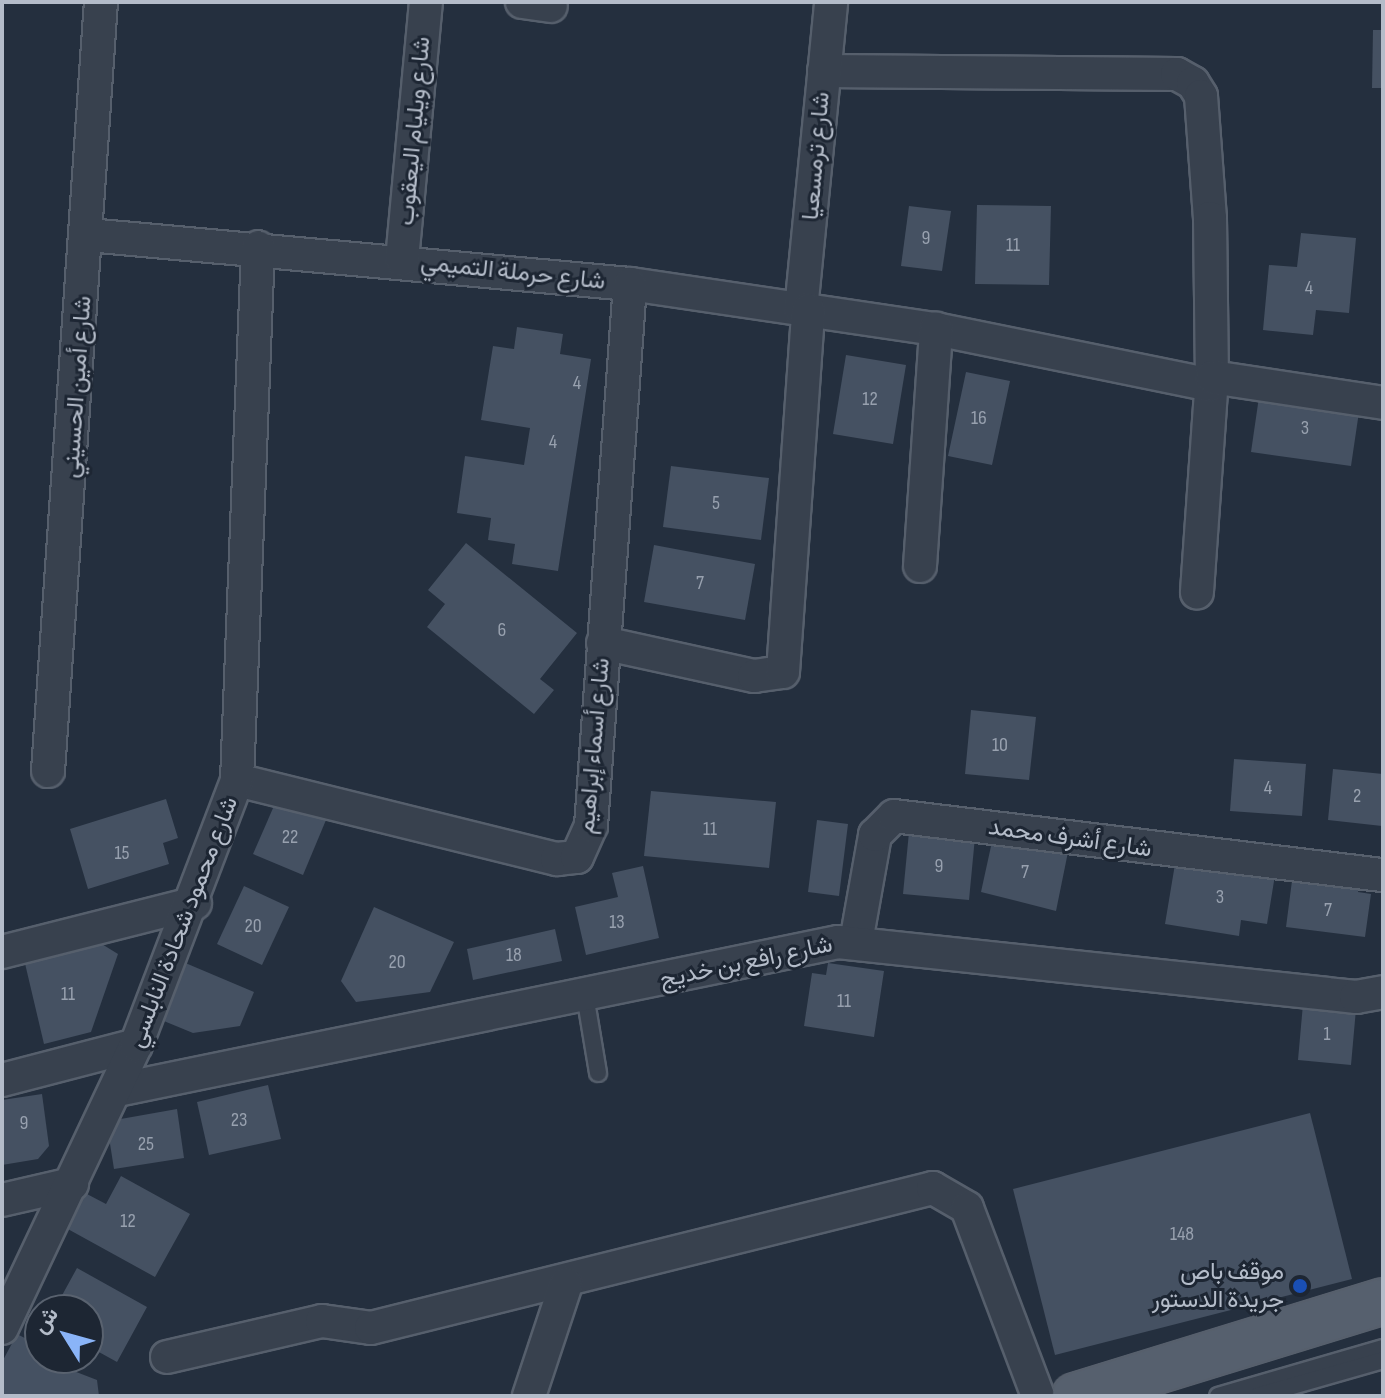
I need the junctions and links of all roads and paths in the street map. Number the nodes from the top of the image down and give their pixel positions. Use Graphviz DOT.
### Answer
graph roads {
  1 [pos="101,2"];
  2 [pos="426,2"];
  3 [pos="831,2"];
  4 [pos="824,71"];
  5 [pos="88,235"];
  6 [pos="258,247"];
  7 [pos="402,260"];
  8 [pos="630,284"];
  9 [pos="805,310"];
  10 [pos="936,329"];
  11 [pos="1212,381"];
  12 [pos="1383,403"];
  13 [pos="920,566"];
  14 [pos="1197,592"];
  15 [pos="603,643"];
  16 [pos="48,771"];
  17 [pos="237,780"];
  18 [pos="1383,875"];
  19 [pos="195,903"];
  20 [pos="856,942"];
  21 [pos="2,952"];
  22 [pos="1383,992"];
  23 [pos="585,995"];
  24 [pos="136,1045"];
  25 [pos="598,1073"];
  26 [pos="2,1080"];
  27 [pos="117,1090"];
  28 [pos="72,1184"];
  29 [pos="2,1200"];
  30 [pos="566,1284"];
  31 [pos="1383,1301"];
  32 [pos="2,1328"];
  33 [pos="1383,1348"];
  34 [pos="167,1357"];
  35 [pos="1383,1360"];
  36 [pos="529,1396"];
  37 [pos="1038,1396"];
  38 [pos="1075,1396"];
  39 [pos="1218,1396"];
  40 [pos="1257,1396"];
  1 -- 5 [label="street, شارع أمين الحسيني"];
  2 -- 7 [label="street, شارع ويليام اليعقوب"];
  3 -- 4 [label="street, شارع ترمسعيا"];
  4 -- 9 [label="street, شارع ترمسعيا"];
  4 -- 11 [label="street"];
  5 -- 6 [label="street, شارع حرملة التميمي"];
  5 -- 16 [label="street, شارع أمين الحسيني"];
  6 -- 7 [label="street, شارع حرملة التميمي"];
  6 -- 17 [label="street, شارع محمود شحادة النابلسي"];
  7 -- 8 [label="street, شارع حرملة التميمي"];
  8 -- 9 [label="street, شارع حرملة التميمي"];
  8 -- 15 [label="street, شارع أسماء إبراهيم"];
  9 -- 10 [label="street, شارع حرملة التميمي"];
  9 -- 15 [label="street, شارع ترمسعيا"];
  10 -- 11 [label="street, شارع حرملة التميمي"];
  10 -- 13 [label="street"];
  11 -- 12 [label="street, شارع حرملة التميمي"];
  11 -- 14 [label="street"];
  15 -- 17 [label="street, شارع أسماء إبراهيم"];
  17 -- 19 [label="street, شارع محمود شحادة النابلسي"];
  18 -- 20 [label="street, شارع أشرف محمد"];
  19 -- 21 [label="street"];
  19 -- 24 [label="street, شارع محمود شحادة النابلسي"];
  20 -- 22 [label="street, شارع رافع بن خديج"];
  20 -- 23 [label="street, شارع رافع بن خديج"];
  23 -- 25 [label="lane"];
  23 -- 27 [label="street, شارع رافع بن خديج"];
  24 -- 26 [label="street"];
  24 -- 27 [label="street, شارع محمود شحادة النابلسي"];
  27 -- 28 [label="street, شارع محمود شحادة النابلسي"];
  28 -- 29 [label="street"];
  28 -- 32 [label="street, شارع محمود شحادة النابلسي"];
  30 -- 34 [label="street"];
  30 -- 36 [label="street"];
  30 -- 37 [label="street"];
  31 -- 38 [label="main road"];
  33 -- 39 [label="lane"];
  35 -- 40 [label="lane"];
}
